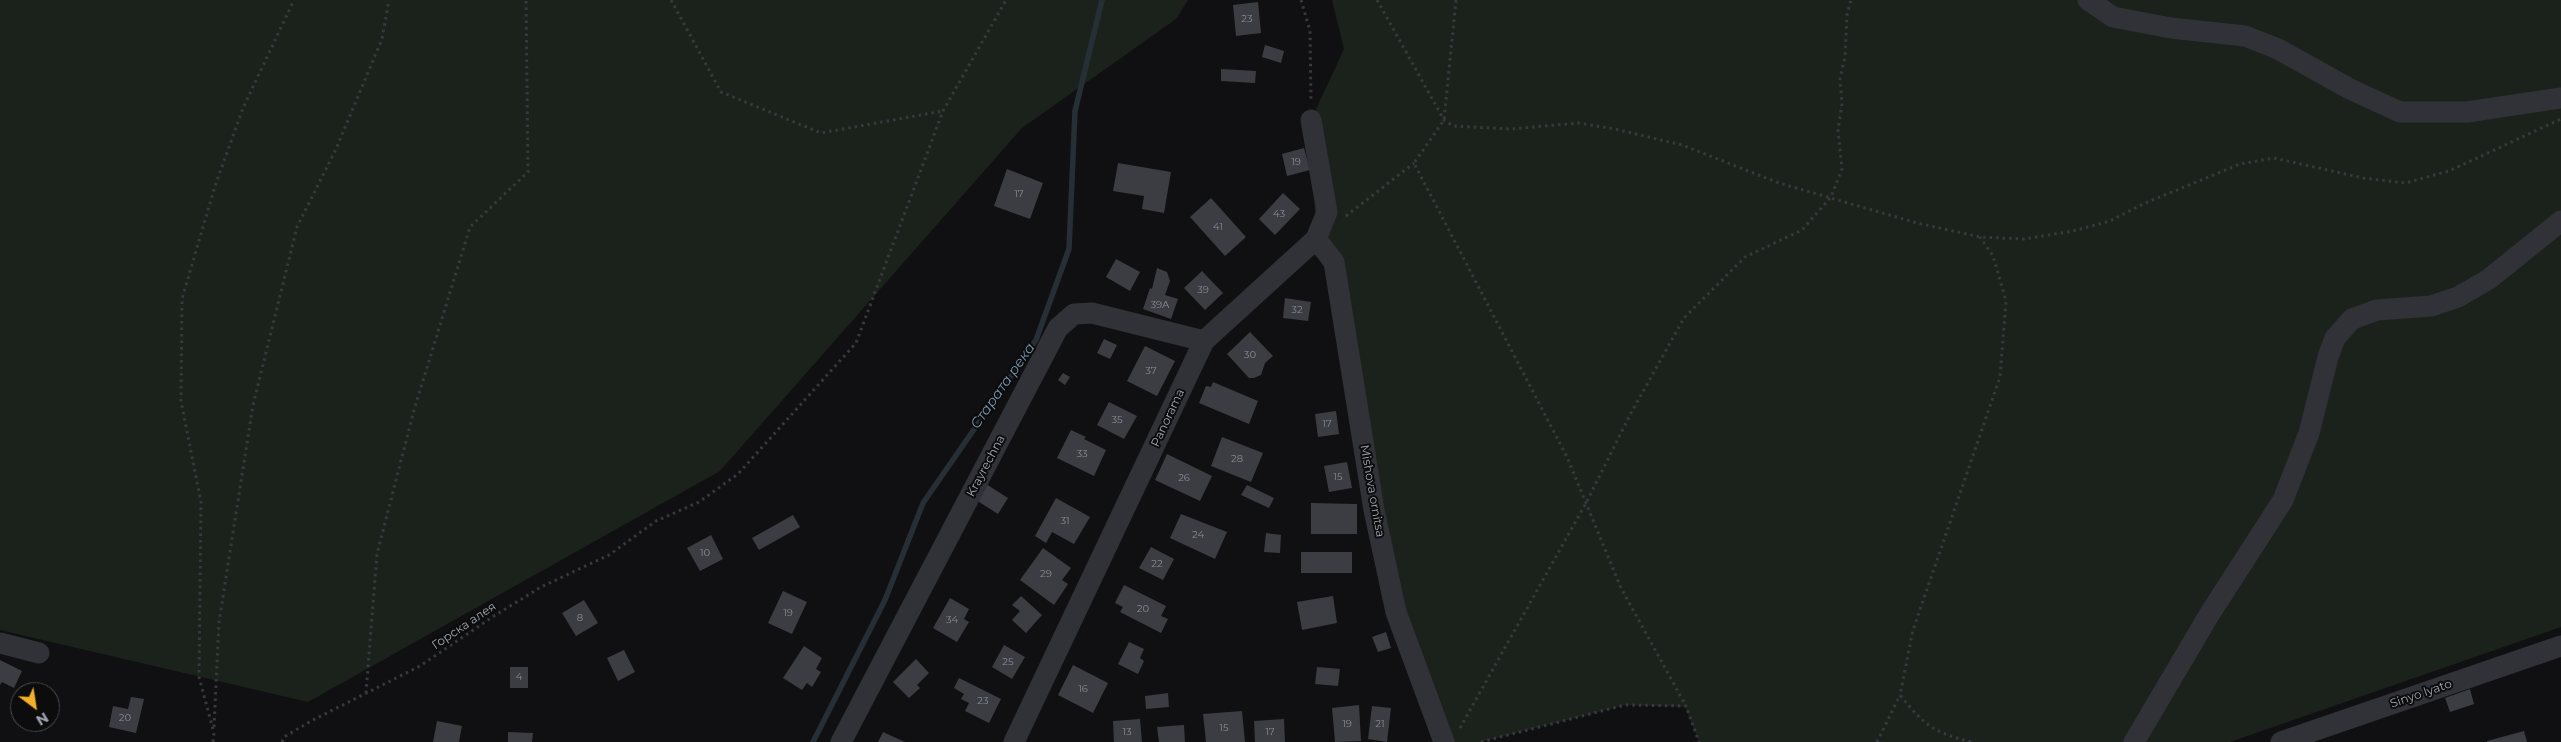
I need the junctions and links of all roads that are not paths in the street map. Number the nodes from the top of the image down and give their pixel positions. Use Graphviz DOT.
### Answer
graph roads {
  1 [pos="2088,0"];
  2 [pos="2561,98"];
  3 [pos="1311,120"];
  4 [pos="2561,221"];
  5 [pos="1316,239"];
  6 [pos="1204,341"];
  7 [pos="0,643"];
  8 [pos="2561,646"];
  9 [pos="39,653"];
  10 [pos="1450,738"];
  11 [pos="841,742"];
  12 [pos="1014,742"];
  13 [pos="2134,742"];
  14 [pos="2281,742"];
  1 -- 2 [label="street"];
  3 -- 5 [label="street, Panorama"];
  4 -- 13 [label="street"];
  5 -- 6 [label="street, Panorama"];
  5 -- 10 [label="street, Mishova ornitsa"];
  6 -- 11 [label="street, Krayrechna"];
  6 -- 12 [label="street, Panorama"];
  7 -- 9 [label="street"];
  8 -- 14 [label="street, Sinyo lyato"];
}
